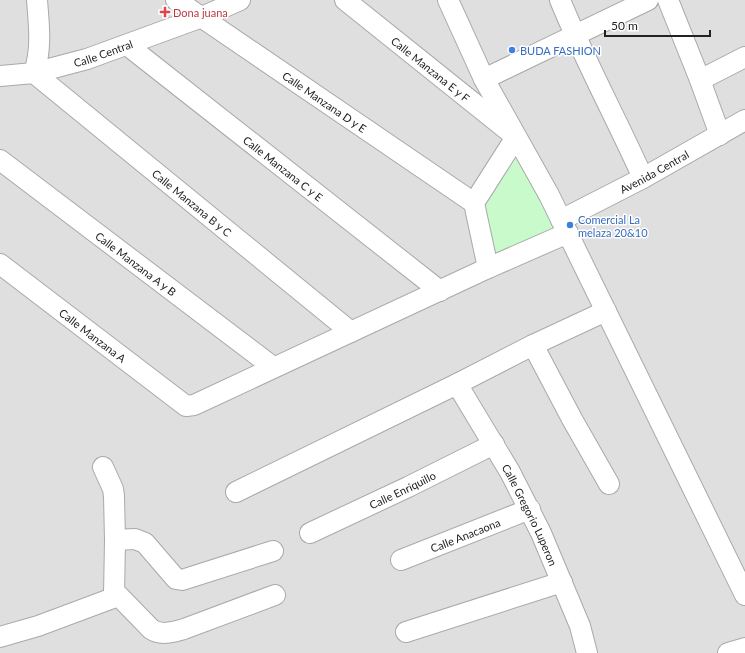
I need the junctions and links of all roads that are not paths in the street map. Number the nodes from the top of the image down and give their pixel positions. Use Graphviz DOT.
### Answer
graph roads {
  1 [pos="37,0"];
  2 [pos="176,0"];
  3 [pos="240,0"];
  4 [pos="345,0"];
  5 [pos="448,0"];
  6 [pos="560,0"];
  7 [pos="648,0"];
  8 [pos="668,0"];
  9 [pos="202,17"];
  10 [pos="574,35"];
  11 [pos="127,45"];
  12 [pos="745,57"];
  13 [pos="34,73"];
  14 [pos="0,76"];
  15 [pos="484,79"];
  16 [pos="700,80"];
  17 [pos="745,120"];
  18 [pos="720,135"];
  19 [pos="516,137"];
  20 [pos="0,160"];
  21 [pos="643,178"];
  22 [pos="474,203"];
  23 [pos="564,227"];
  24 [pos="0,264"];
  25 [pos="488,268"];
  26 [pos="440,291"];
  27 [pos="606,311"];
  28 [pos="351,332"];
  29 [pos="533,345"];
  30 [pos="273,367"];
  31 [pos="457,384"];
  32 [pos="186,406"];
  33 [pos="494,444"];
  34 [pos="103,467"];
  35 [pos="608,484"];
  36 [pos="236,492"];
  37 [pos="530,509"];
  38 [pos="310,533"];
  39 [pos="115,540"];
  40 [pos="272,551"];
  41 [pos="401,560"];
  42 [pos="562,582"];
  43 [pos="114,591"];
  44 [pos="275,595"];
  45 [pos="745,595"];
  46 [pos="406,632"];
  47 [pos="0,637"];
  48 [pos="745,648"];
  49 [pos="587,653"];
  50 [pos="728,653"];
  1 -- 13 [label="street"];
  2 -- 9 [label="street, Calle Manzana D y E"];
  3 -- 9 [label="street, Calle Central"];
  4 -- 19 [label="street, Calle Manzana E y F"];
  5 -- 15 [label="street"];
  6 -- 10 [label="street"];
  7 -- 10 [label="street"];
  8 -- 16 [label="street"];
  9 -- 11 [label="street, Calle Central"];
  9 -- 22 [label="street, Calle Manzana D y E"];
  10 -- 15 [label="street"];
  10 -- 21 [label="street"];
  11 -- 13 [label="street, Calle Central"];
  11 -- 26 [label="street, Calle Manzana C y E"];
  12 -- 16 [label="street"];
  13 -- 14 [label="street, Calle Central"];
  13 -- 28 [label="street, Calle Manzana B y C"];
  15 -- 19 [label="street"];
  16 -- 18 [label="street"];
  17 -- 18 [label="street, Avenida Central"];
  18 -- 21 [label="street, Avenida Central"];
  19 -- 22 [label="street"];
  19 -- 23 [label="street"];
  20 -- 30 [label="street, Calle Manzana A y B"];
  21 -- 23 [label="street, Avenida Central"];
  22 -- 25 [label="street"];
  23 -- 25 [label="street, Avenida Central"];
  23 -- 27 [label="street"];
  24 -- 32 [label="street, Calle Manzana A"];
  25 -- 26 [label="street, Avenida Central"];
  26 -- 28 [label="street, Avenida Central"];
  27 -- 29 [label="street"];
  27 -- 45 [label="street"];
  28 -- 30 [label="street, Avenida Central"];
  29 -- 31 [label="street"];
  29 -- 35 [label="street"];
  30 -- 32 [label="street, Avenida Central"];
  31 -- 33 [label="street, Calle Gregorio Luperon"];
  31 -- 36 [label="street"];
  33 -- 37 [label="street, Calle Gregorio Luperon"];
  33 -- 38 [label="street, Calle Enriquillo"];
  34 -- 39 [label="street"];
  37 -- 41 [label="street, Calle Anacaona"];
  37 -- 42 [label="street, Calle Gregorio Luperon"];
  39 -- 40 [label="street"];
  39 -- 43 [label="street"];
  42 -- 46 [label="street"];
  42 -- 49 [label="street, Calle Gregorio Luperon"];
  43 -- 44 [label="street"];
  43 -- 47 [label="street"];
  48 -- 50 [label="street"];
}
